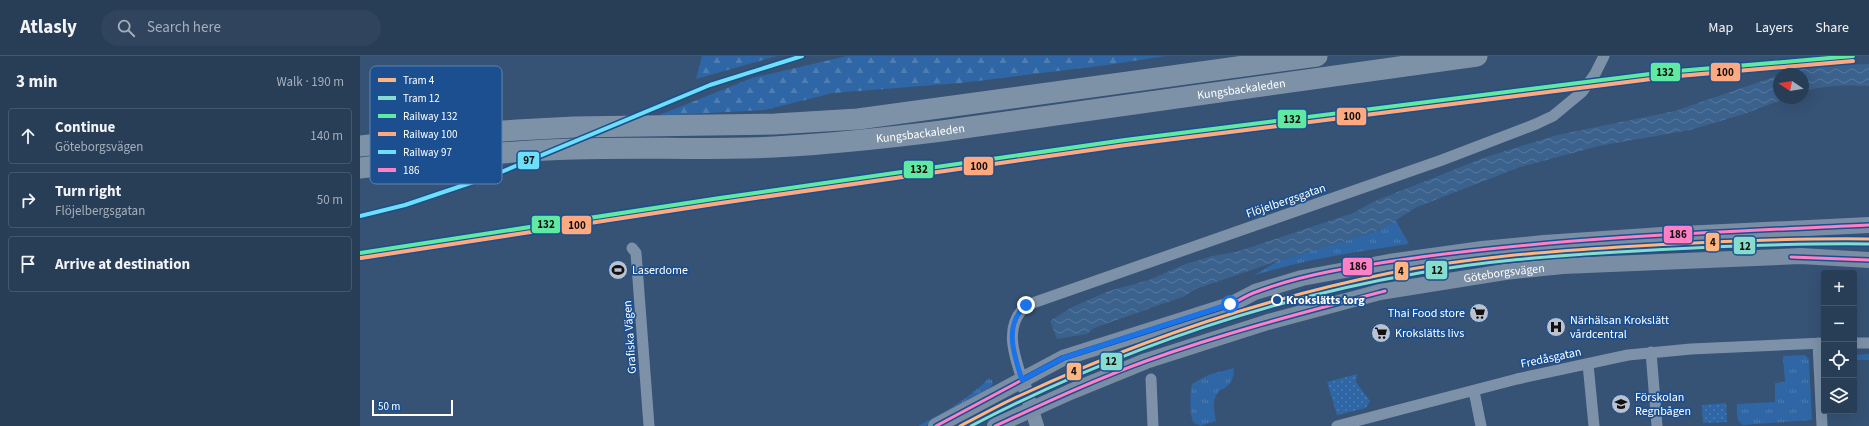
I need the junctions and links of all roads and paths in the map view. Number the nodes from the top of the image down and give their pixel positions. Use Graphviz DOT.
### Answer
graph roads {
  1 [pos="1317,56"];
  2 [pos="1477,56"];
  3 [pos="1604,56"];
  4 [pos="502,131"];
  5 [pos="370,145"];
  6 [pos="360,146"];
  7 [pos="502,153"];
  8 [pos="370,167"];
  9 [pos="360,168"];
  10 [pos="1869,225"];
  11 [pos="632,248"];
  12 [pos="1869,260"];
  13 [pos="1821,343"];
  14 [pos="1857,343"];
  15 [pos="1869,343"];
  16 [pos="1651,352"];
  17 [pos="1588,364"];
  18 [pos="1821,378"];
  19 [pos="1151,379"];
  20 [pos="1022,380"];
  21 [pos="1474,391"];
  22 [pos="1032,410"];
  23 [pos="649,426"];
  24 [pos="936,426"];
  25 [pos="996,426"];
  26 [pos="1037,426"];
  27 [pos="1153,426"];
  28 [pos="1337,426"];
  29 [pos="1481,426"];
  30 [pos="1594,426"];
  31 [pos="1657,426"];
  32 [pos="1822,426"];
  1 -- 4 [label="highway, Kungsbackaleden"];
  2 -- 7 [label="highway, Kungsbackaleden"];
  3 -- 20 [label="street, Flöjelbergsgatan"];
  5 -- 6 [label="highway, Kungsbackaleden"];
  8 -- 9 [label="highway, Kungsbackaleden"];
  10 -- 20 [label="main road, Göteborgsvägen"];
  11 -- 23 [label="street, Grafiska Vägen"];
  12 -- 22 [label="main road, Göteborgsvägen"];
  13 -- 16 [label="street, Fredåsgatan"];
  14 -- 15 [label="street"];
  16 -- 17 [label="street, Fredåsgatan"];
  16 -- 31 [label="street"];
  17 -- 21 [label="street, Fredåsgatan"];
  17 -- 30 [label="street"];
  18 -- 32 [label="street"];
  19 -- 27 [label="street"];
  20 -- 22 [label="street"];
  20 -- 24 [label="main road, Göteborgsvägen"];
  21 -- 28 [label="street, Fredåsgatan"];
  21 -- 29 [label="street"];
  22 -- 25 [label="main road, Göteborgsvägen"];
  22 -- 26 [label="street"];
}
